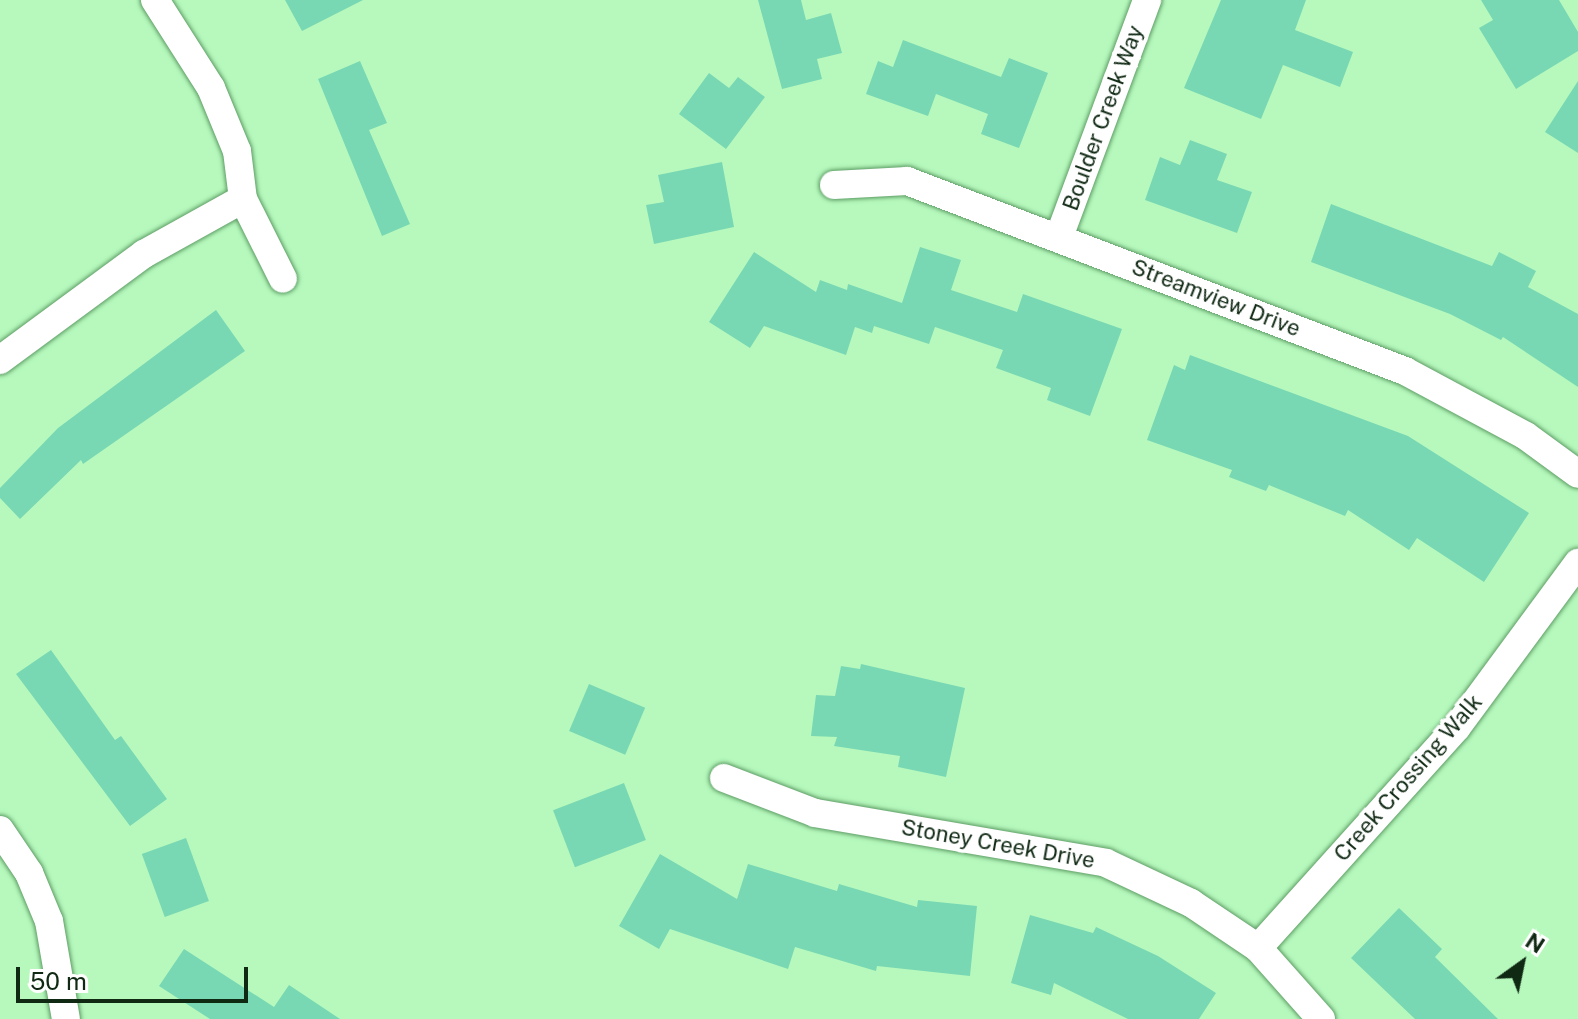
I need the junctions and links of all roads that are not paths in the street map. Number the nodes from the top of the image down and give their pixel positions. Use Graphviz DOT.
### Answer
graph roads {
  1 [pos="155,0"];
  2 [pos="1147,0"];
  3 [pos="834,185"];
  4 [pos="243,199"];
  5 [pos="1059,237"];
  6 [pos="283,279"];
  7 [pos="0,360"];
  8 [pos="1578,474"];
  9 [pos="1578,563"];
  10 [pos="724,778"];
  11 [pos="0,830"];
  12 [pos="1258,948"];
  13 [pos="66,1019"];
  14 [pos="1321,1019"];
  1 -- 4 [label="street"];
  2 -- 5 [label="street, Boulder Creek Way"];
  3 -- 5 [label="street, Streamview Drive"];
  4 -- 6 [label="street"];
  4 -- 7 [label="street"];
  5 -- 8 [label="street, Streamview Drive"];
  9 -- 12 [label="street, Creek Crossing Walk"];
  10 -- 12 [label="street, Stoney Creek Drive"];
  11 -- 13 [label="street"];
  12 -- 14 [label="street, Stoney Creek Drive"];
}
